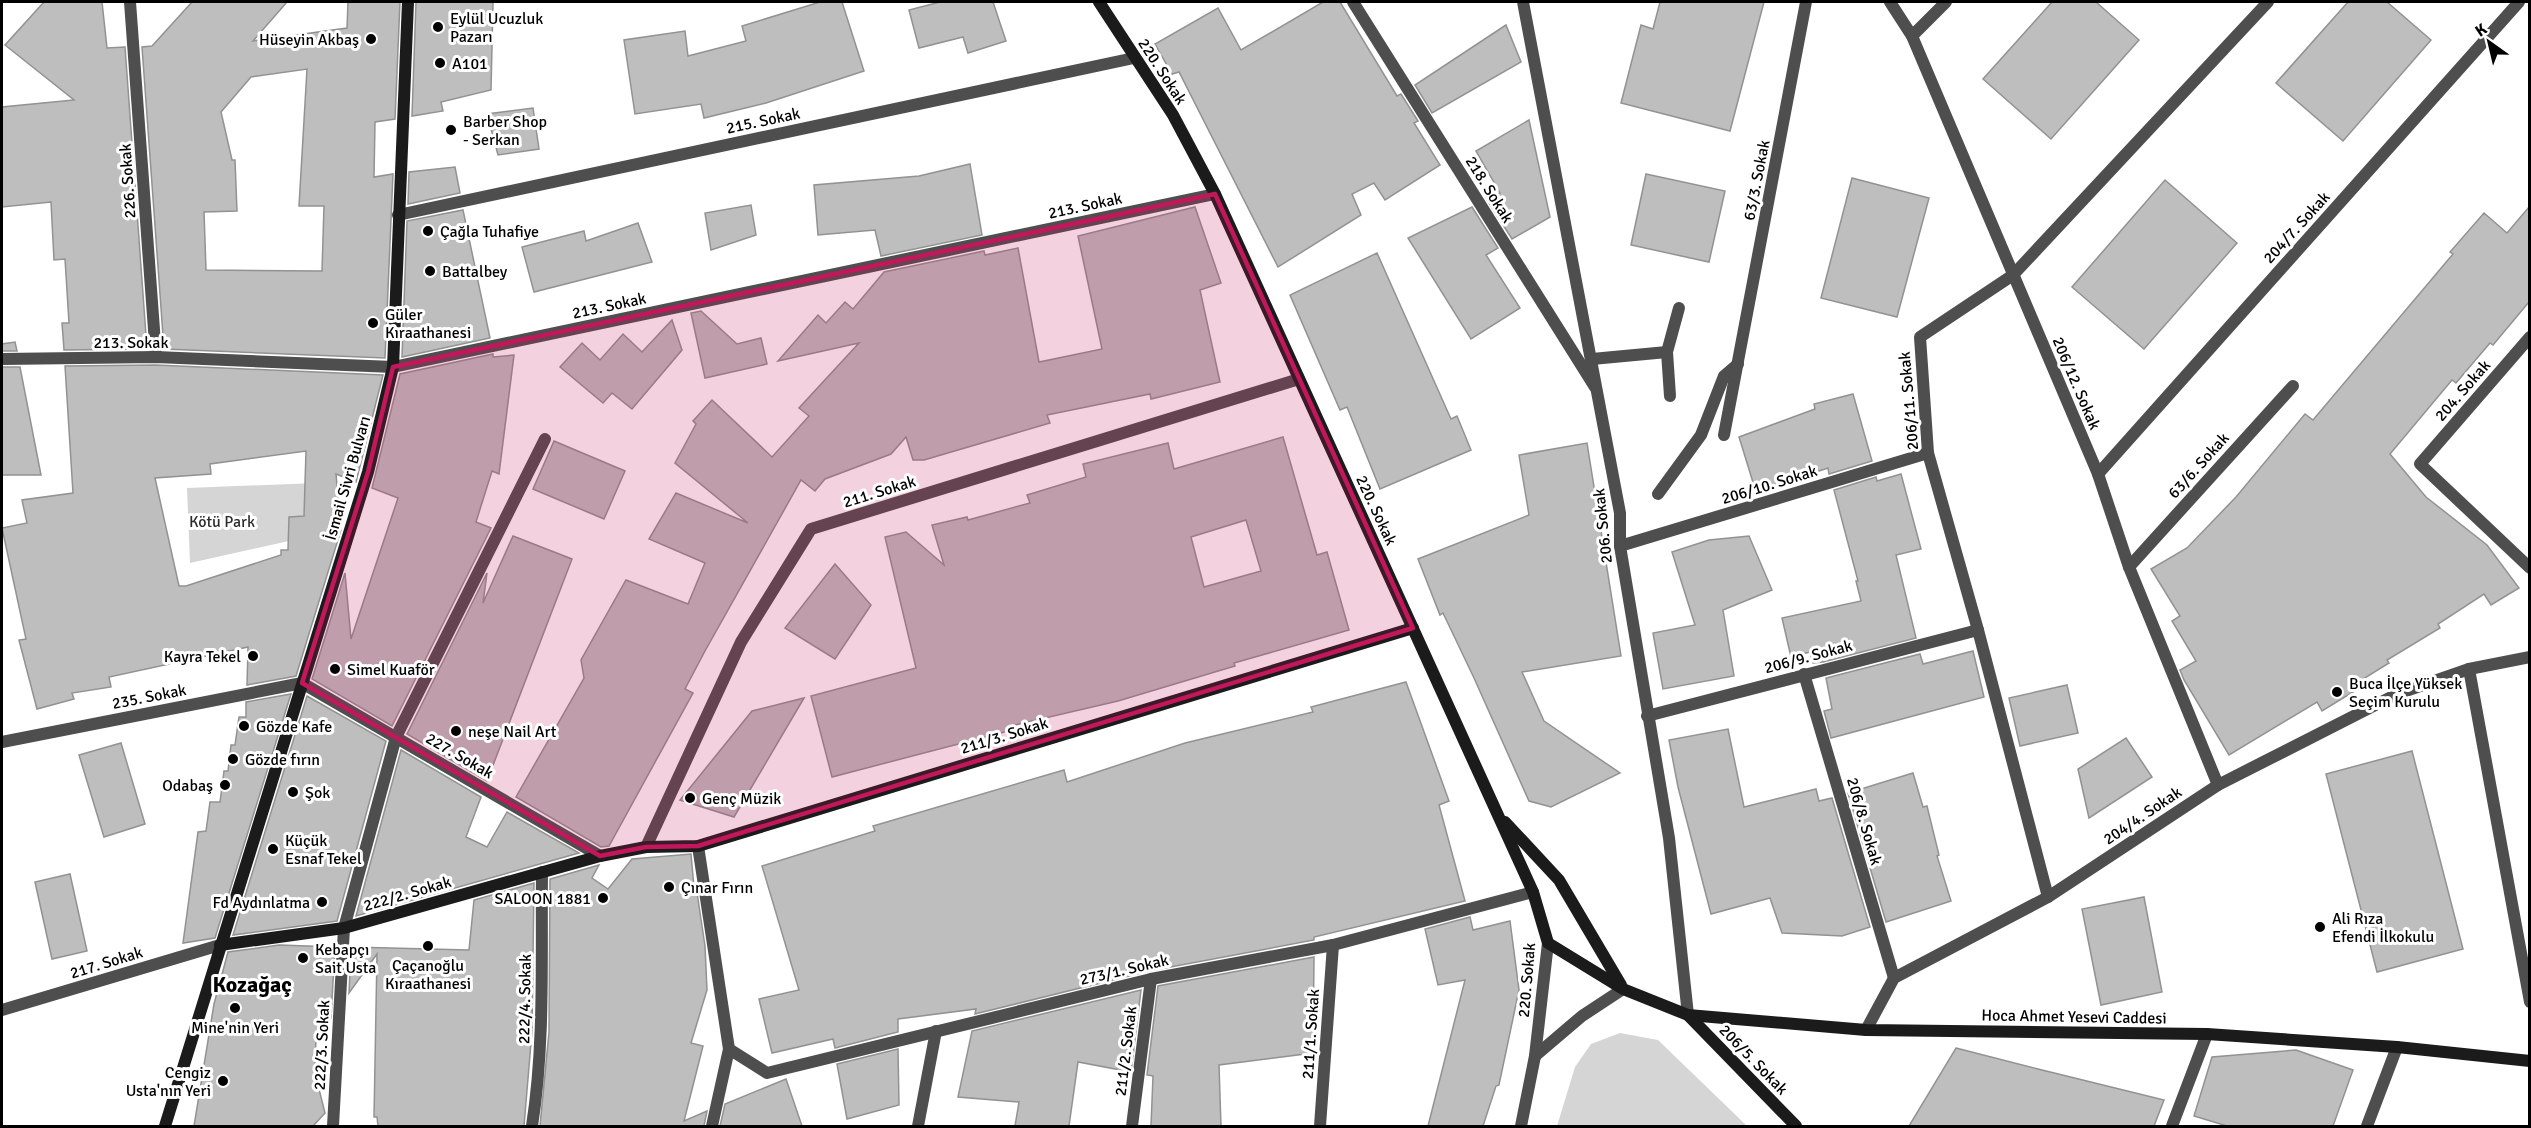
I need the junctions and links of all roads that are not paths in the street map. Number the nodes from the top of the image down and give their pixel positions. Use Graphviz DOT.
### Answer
graph roads {
  1 [pos="130,2"];
  2 [pos="408,2"];
  3 [pos="1099,2"];
  4 [pos="1353,2"];
  5 [pos="1522,2"];
  6 [pos="1806,2"];
  7 [pos="1890,2"];
  8 [pos="1946,2"];
  9 [pos="2268,2"];
  10 [pos="2515,3"];
  11 [pos="1912,36"];
  12 [pos="1134,58"];
  13 [pos="1215,194"];
  14 [pos="398,215"];
  15 [pos="2013,274"];
  16 [pos="1679,308"];
  17 [pos="2529,337"];
  18 [pos="1667,352"];
  19 [pos="156,357"];
  20 [pos="2,359"];
  21 [pos="1592,359"];
  22 [pos="1738,364"];
  23 [pos="393,367"];
  24 [pos="1299,380"];
  25 [pos="2293,386"];
  26 [pos="1599,394"];
  27 [pos="1670,396"];
  28 [pos="1724,435"];
  29 [pos="545,439"];
  30 [pos="1928,453"];
  31 [pos="2098,474"];
  32 [pos="1658,495"];
  33 [pos="1620,546"];
  34 [pos="2128,567"];
  35 [pos="2529,568"];
  36 [pos="1413,628"];
  37 [pos="1978,630"];
  38 [pos="2529,657"];
  39 [pos="2469,669"];
  40 [pos="1804,674"];
  41 [pos="302,683"];
  42 [pos="1647,716"];
  43 [pos="396,737"];
  44 [pos="2,742"];
  45 [pos="2218,785"];
  46 [pos="1498,816"];
  47 [pos="698,846"];
  48 [pos="646,847"];
  49 [pos="600,856"];
  50 [pos="542,872"];
  51 [pos="1533,892"];
  52 [pos="2048,897"];
  53 [pos="344,928"];
  54 [pos="1548,943"];
  55 [pos="220,945"];
  56 [pos="1333,945"];
  57 [pos="1894,978"];
  58 [pos="1151,979"];
  59 [pos="1623,989"];
  60 [pos="2529,1002"];
  61 [pos="2,1010"];
  62 [pos="1688,1015"];
  63 [pos="1866,1029"];
  64 [pos="936,1031"];
  65 [pos="2208,1034"];
  66 [pos="2397,1047"];
  67 [pos="729,1049"];
  68 [pos="1535,1056"];
  69 [pos="2529,1061"];
  70 [pos="165,1126"];
  71 [pos="333,1126"];
  72 [pos="532,1126"];
  73 [pos="712,1126"];
  74 [pos="918,1126"];
  75 [pos="1132,1126"];
  76 [pos="1320,1126"];
  77 [pos="1521,1126"];
  78 [pos="1796,1126"];
  79 [pos="2172,1126"];
  80 [pos="2367,1126"];
  1 -- 19 [label="street, 226. Sokak"];
  2 -- 14 [label="main road, İsmail Sivri Bulvarı"];
  3 -- 12 [label="main road, 220. Sokak"];
  4 -- 26 [label="street, 218. Sokak"];
  5 -- 21 [label="street, 206. Sokak"];
  6 -- 22 [label="street, 63/3. Sokak"];
  7 -- 11 [label="street, 206/12. Sokak"];
  8 -- 11 [label="street"];
  9 -- 15 [label="street, 206/11. Sokak"];
  10 -- 31 [label="street, 204/7. Sokak"];
  11 -- 15 [label="street, 206/12. Sokak"];
  12 -- 13 [label="main road, 220. Sokak"];
  12 -- 14 [label="street, 215. Sokak"];
  13 -- 23 [label="street, 213. Sokak"];
  13 -- 24 [label="main road, 220. Sokak"];
  14 -- 23 [label="main road, İsmail Sivri Bulvarı"];
  15 -- 30 [label="street, 206/11. Sokak"];
  15 -- 31 [label="street, 206/12. Sokak"];
  16 -- 18 [label="street"];
  17 -- 35 [label="street, 204. Sokak"];
  18 -- 21 [label="street"];
  18 -- 27 [label="street"];
  19 -- 20 [label="street, 213. Sokak"];
  19 -- 23 [label="street, 213. Sokak"];
  21 -- 26 [label="street, 206. Sokak"];
  22 -- 28 [label="street, 63/3. Sokak"];
  22 -- 32 [label="street, 63/3. Sokak"];
  23 -- 41 [label="main road, İsmail Sivri Bulvarı"];
  24 -- 36 [label="main road, 220. Sokak"];
  24 -- 48 [label="street, 211. Sokak"];
  25 -- 34 [label="street, 63/6. Sokak"];
  26 -- 33 [label="street, 206. Sokak"];
  29 -- 43 [label="street, 222/3. Sokak"];
  30 -- 33 [label="street, 206/10. Sokak"];
  30 -- 37 [label="street, 206/11. Sokak"];
  31 -- 34 [label="street, 206/12. Sokak"];
  33 -- 42 [label="street, 206. Sokak"];
  34 -- 45 [label="street, 206/12. Sokak"];
  36 -- 46 [label="main road, 220. Sokak"];
  36 -- 47 [label="main road, 211/3. Sokak"];
  37 -- 40 [label="street, 206/9. Sokak"];
  37 -- 52 [label="street, 206/11. Sokak"];
  38 -- 39 [label="street, 204/4. Sokak"];
  39 -- 45 [label="street, 204/4. Sokak"];
  39 -- 60 [label="street"];
  40 -- 42 [label="street, 206/9. Sokak"];
  40 -- 57 [label="street, 206/8. Sokak"];
  41 -- 43 [label="street, 227. Sokak"];
  41 -- 44 [label="street, 235. Sokak"];
  41 -- 55 [label="main road, İsmail Sivri Bulvarı"];
  42 -- 62 [label="street, 206. Sokak"];
  43 -- 49 [label="street, 227. Sokak"];
  43 -- 53 [label="street, 222/3. Sokak"];
  45 -- 52 [label="street, 204/4. Sokak"];
  46 -- 51 [label="main road, 220. Sokak"];
  46 -- 59 [label="main road"];
  47 -- 48 [label="main road, 211/3. Sokak"];
  47 -- 67 [label="street"];
  48 -- 49 [label="main road, 211/3. Sokak"];
  49 -- 50 [label="main road, 222/2. Sokak"];
  50 -- 53 [label="main road, 222/2. Sokak"];
  50 -- 72 [label="street, 222/4. Sokak"];
  51 -- 54 [label="main road, 220. Sokak"];
  51 -- 56 [label="street, 273/1. Sokak"];
  52 -- 57 [label="street, 204/4. Sokak"];
  53 -- 55 [label="main road, 222/2. Sokak"];
  53 -- 71 [label="street, 222/3. Sokak"];
  54 -- 59 [label="main road, Hoca Ahmet Yesevi Caddesi"];
  54 -- 68 [label="street, 220. Sokak"];
  55 -- 61 [label="street, 217. Sokak"];
  55 -- 70 [label="main road, İsmail Sivri Bulvarı"];
  56 -- 58 [label="street, 273/1. Sokak"];
  56 -- 76 [label="street, 211/1. Sokak"];
  57 -- 63 [label="street"];
  58 -- 64 [label="street, 273/1. Sokak"];
  58 -- 75 [label="street, 211/2. Sokak"];
  59 -- 62 [label="main road, Hoca Ahmet Yesevi Caddesi"];
  59 -- 68 [label="street"];
  62 -- 63 [label="main road, Hoca Ahmet Yesevi Caddesi"];
  62 -- 78 [label="main road, 206/5. Sokak"];
  63 -- 65 [label="main road, Hoca Ahmet Yesevi Caddesi"];
  64 -- 67 [label="street, 273/1. Sokak"];
  64 -- 74 [label="street"];
  65 -- 66 [label="main road, Hoca Ahmet Yesevi Caddesi"];
  65 -- 79 [label="street"];
  66 -- 69 [label="main road, Hoca Ahmet Yesevi Caddesi"];
  66 -- 80 [label="street"];
  67 -- 73 [label="street"];
  68 -- 77 [label="street, 220. Sokak"];
}
